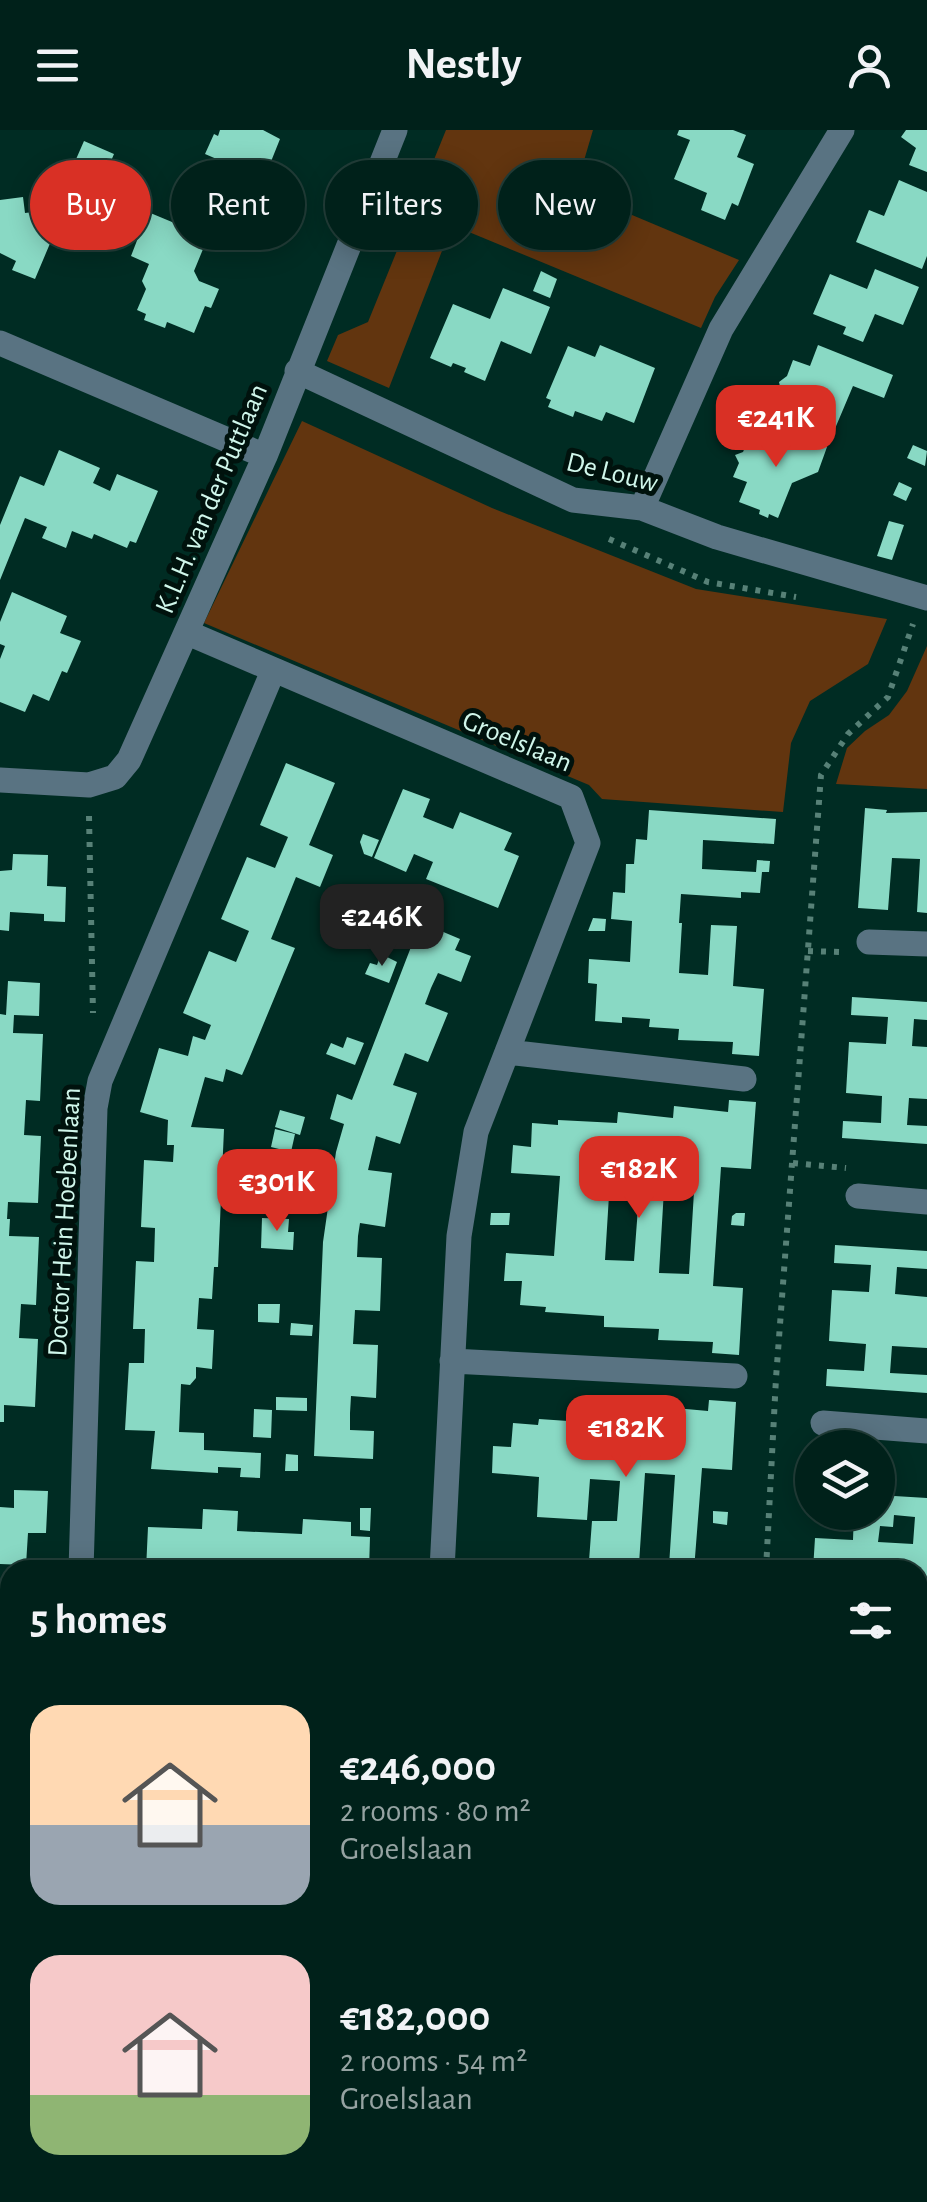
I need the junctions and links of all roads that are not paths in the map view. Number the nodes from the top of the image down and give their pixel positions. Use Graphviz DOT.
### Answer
graph roads {
  1 [pos="395,130"];
  2 [pos="842,130"];
  3 [pos="0,343"];
  4 [pos="297,372"];
  5 [pos="265,456"];
  6 [pos="642,508"];
  7 [pos="921,608"];
  8 [pos="188,633"];
  9 [pos="273,671"];
  10 [pos="0,780"];
  11 [pos="869,942"];
  12 [pos="927,944"];
  13 [pos="507,1052"];
  14 [pos="744,1079"];
  15 [pos="858,1196"];
  16 [pos="927,1202"];
  17 [pos="452,1362"];
  18 [pos="735,1376"];
  19 [pos="823,1423"];
  20 [pos="927,1432"];
  21 [pos="81,1560"];
  22 [pos="442,1560"];
  1 -- 4 [label="street, K.L.H. van der Puttlaan"];
  2 -- 6 [label="street"];
  3 -- 5 [label="street"];
  4 -- 5 [label="street, K.L.H. van der Puttlaan"];
  4 -- 6 [label="street, De Louw"];
  5 -- 8 [label="street, K.L.H. van der Puttlaan"];
  6 -- 7 [label="street, De Louw"];
  8 -- 9 [label="street, Groelslaan"];
  8 -- 10 [label="street, K.L.H. van der Puttlaan"];
  9 -- 13 [label="street, Groelslaan"];
  9 -- 21 [label="street, Doctor Hein Hoebenlaan"];
  11 -- 12 [label="street"];
  13 -- 14 [label="street"];
  13 -- 17 [label="street, Groelslaan"];
  15 -- 16 [label="street"];
  17 -- 18 [label="street"];
  17 -- 22 [label="street, Groelslaan"];
  19 -- 20 [label="street"];
}
